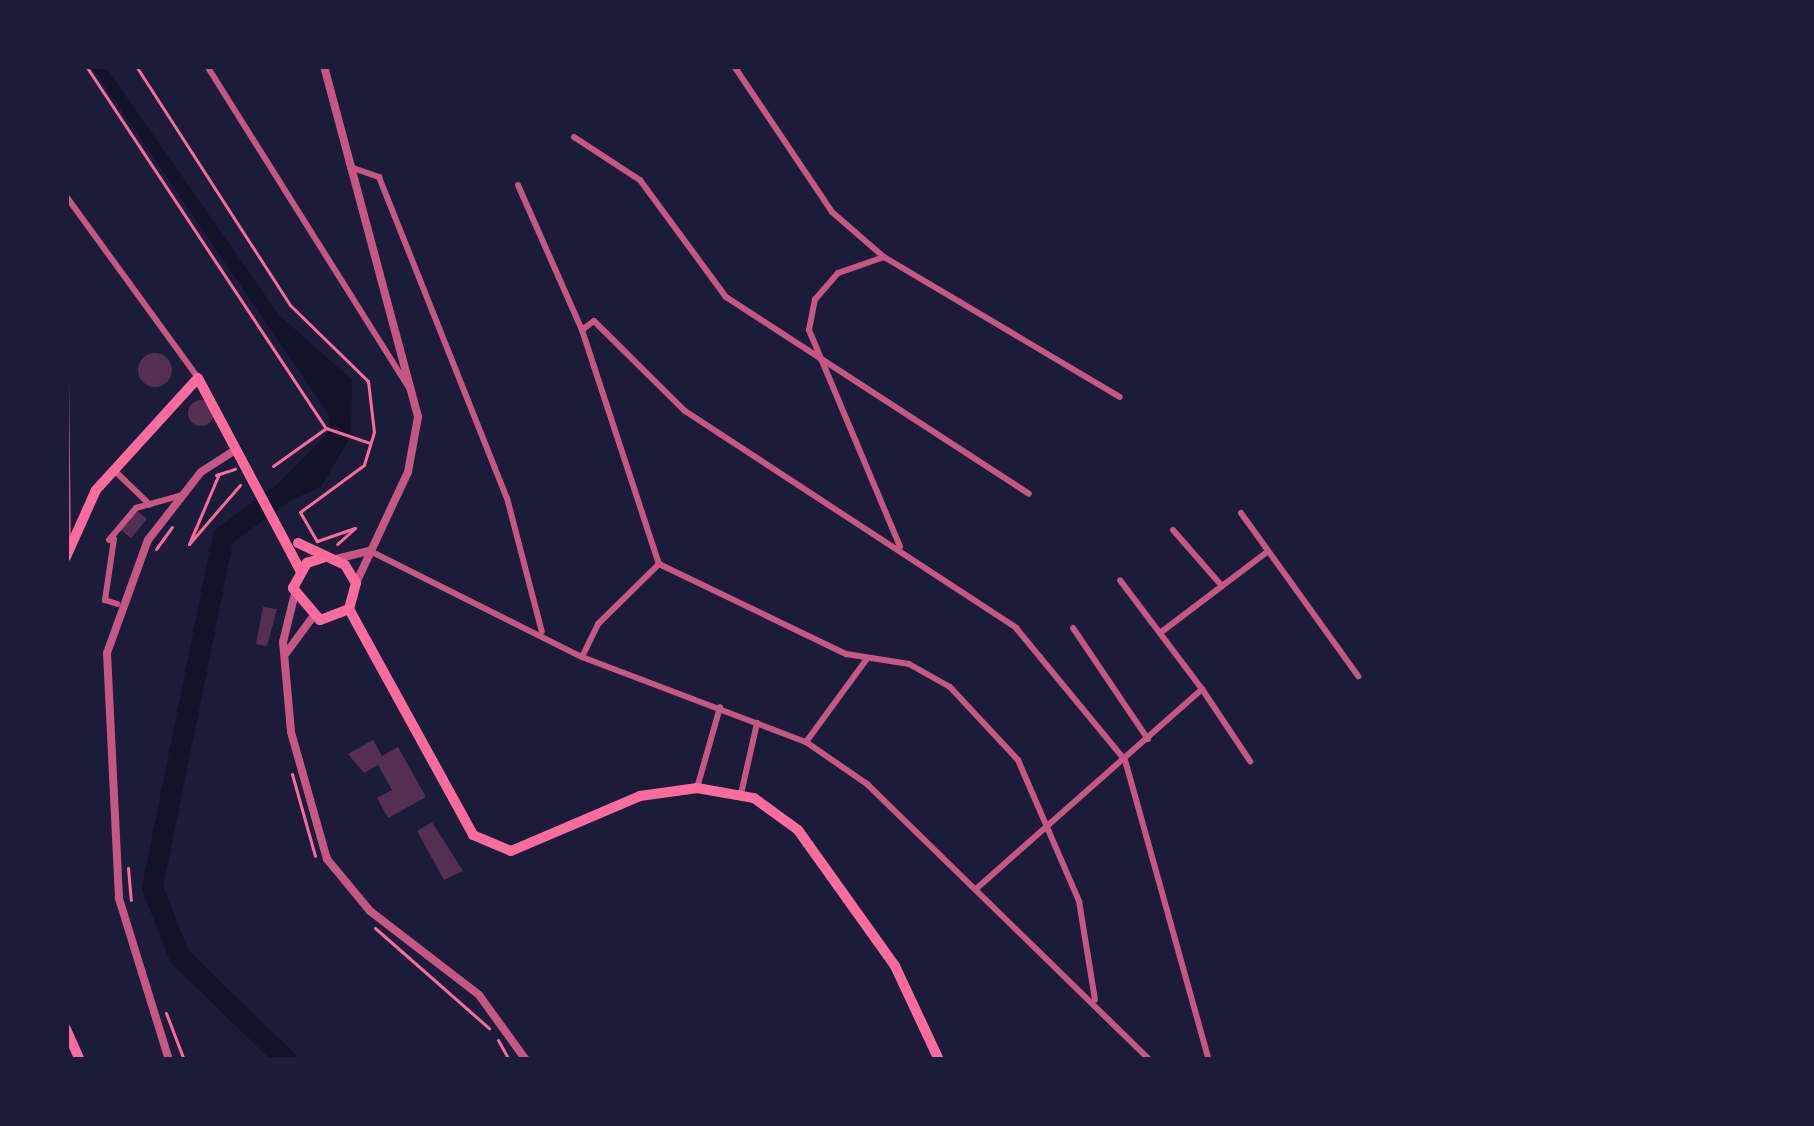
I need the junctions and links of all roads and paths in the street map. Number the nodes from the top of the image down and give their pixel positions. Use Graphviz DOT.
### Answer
graph roads {
  1 [pos="86,66"];
  2 [pos="136,66"];
  3 [pos="207,66"];
  4 [pos="325,66"];
  5 [pos="734,66"];
  6 [pos="574,137"];
  7 [pos="350,166"];
  8 [pos="518,185"];
  9 [pos="66,196"];
  10 [pos="884,257"];
  11 [pos="582,330"];
  12 [pos="817,358"];
  13 [pos="198,378"];
  14 [pos="66,380"];
  15 [pos="415,394"];
  16 [pos="1120,398"];
  17 [pos="326,428"];
  18 [pos="370,443"];
  19 [pos="238,448"];
  20 [pos="273,466"];
  21 [pos="113,470"];
  22 [pos="219,474"];
  23 [pos="248,475"];
  24 [pos="199,489"];
  25 [pos="1029,494"];
  26 [pos="179,496"];
  27 [pos="150,505"];
  28 [pos="1240,513"];
  29 [pos="176,521"];
  30 [pos="1173,530"];
  31 [pos="290,535"];
  32 [pos="337,544"];
  33 [pos="68,547"];
  34 [pos="370,550"];
  35 [pos="901,550"];
  36 [pos="1267,552"];
  37 [pos="153,554"];
  38 [pos="66,557"];
  39 [pos="331,558"];
  40 [pos="659,564"];
  41 [pos="299,570"];
  42 [pos="1120,580"];
  43 [pos="356,584"];
  44 [pos="1222,586"];
  45 [pos="294,597"];
  46 [pos="117,604"];
  47 [pos="349,609"];
  48 [pos="312,618"];
  49 [pos="329,620"];
  50 [pos="1073,628"];
  51 [pos="1160,633"];
  52 [pos="543,636"];
  53 [pos="358,640"];
  54 [pos="582,656"];
  55 [pos="285,659"];
  56 [pos="866,660"];
  57 [pos="1358,676"];
  58 [pos="1202,689"];
  59 [pos="720,707"];
  60 [pos="757,723"];
  61 [pos="1148,739"];
  62 [pos="806,742"];
  63 [pos="289,754"];
  64 [pos="1125,760"];
  65 [pos="1250,761"];
  66 [pos="698,788"];
  67 [pos="741,794"];
  68 [pos="1049,832"];
  69 [pos="127,846"];
  70 [pos="323,872"];
  71 [pos="976,889"];
  72 [pos="136,921"];
  73 [pos="367,921"];
  74 [pos="160,998"];
  75 [pos="1096,1004"];
  76 [pos="66,1030"];
  77 [pos="80,1060"];
  78 [pos="169,1060"];
  79 [pos="184,1060"];
  80 [pos="509,1060"];
  81 [pos="526,1060"];
  82 [pos="939,1060"];
  83 [pos="1150,1060"];
  84 [pos="1209,1060"];
  1 -- 17 [label="path"];
  2 -- 18 [label="path"];
  3 -- 15 [label="street"];
  4 -- 7 [label="street"];
  5 -- 10 [label="street"];
  6 -- 12 [label="street"];
  7 -- 15 [label="street"];
  7 -- 52 [label="street"];
  8 -- 11 [label="street"];
  9 -- 13 [label="street"];
  10 -- 12 [label="street"];
  10 -- 16 [label="street"];
  11 -- 35 [label="street"];
  11 -- 40 [label="street"];
  12 -- 25 [label="street"];
  12 -- 35 [label="street"];
  13 -- 19 [label="main road"];
  13 -- 21 [label="main road"];
  14 -- 33 [label="street"];
  15 -- 34 [label="street"];
  17 -- 18 [label="path"];
  17 -- 20 [label="path"];
  18 -- 32 [label="path"];
  19 -- 23 [label="main road"];
  19 -- 26 [label="street"];
  21 -- 27 [label="street"];
  21 -- 33 [label="main road"];
  22 -- 23 [label="path"];
  22 -- 23 [label="path"];
  22 -- 24 [label="path"];
  23 -- 31 [label="main road"];
  26 -- 27 [label="street"];
  26 -- 46 [label="street"];
  27 -- 46 [label="street"];
  28 -- 36 [label="street"];
  29 -- 37 [label="path"];
  30 -- 44 [label="street"];
  31 -- 39 [label="main road"];
  31 -- 41 [label="main road"];
  33 -- 38 [label="main road"];
  34 -- 39 [label="street"];
  34 -- 43 [label="street"];
  34 -- 52 [label="street"];
  35 -- 64 [label="street"];
  36 -- 44 [label="street"];
  36 -- 57 [label="street"];
  39 -- 41 [label="main road"];
  39 -- 43 [label="main road"];
  40 -- 54 [label="street"];
  40 -- 56 [label="street"];
  41 -- 45 [label="main road"];
  42 -- 51 [label="street"];
  43 -- 47 [label="main road"];
  44 -- 51 [label="street"];
  45 -- 48 [label="main road"];
  45 -- 55 [label="street"];
  46 -- 78 [label="street"];
  47 -- 49 [label="main road"];
  47 -- 53 [label="main road"];
  48 -- 49 [label="main road"];
  48 -- 55 [label="street"];
  49 -- 53 [label="main road"];
  50 -- 61 [label="street"];
  51 -- 58 [label="street"];
  52 -- 54 [label="street"];
  53 -- 66 [label="main road"];
  54 -- 59 [label="street"];
  55 -- 81 [label="street"];
  56 -- 62 [label="street"];
  56 -- 68 [label="street"];
  58 -- 61 [label="street"];
  58 -- 65 [label="street"];
  59 -- 60 [label="street"];
  59 -- 66 [label="street"];
  60 -- 62 [label="street"];
  60 -- 67 [label="street"];
  61 -- 64 [label="street"];
  62 -- 71 [label="street"];
  63 -- 70 [label="path"];
  64 -- 68 [label="street"];
  64 -- 84 [label="street"];
  66 -- 67 [label="main road"];
  67 -- 82 [label="main road"];
  68 -- 71 [label="street"];
  68 -- 75 [label="street"];
  69 -- 72 [label="path"];
  71 -- 75 [label="street"];
  73 -- 80 [label="path"];
  74 -- 79 [label="path"];
  75 -- 83 [label="street"];
  76 -- 77 [label="main road"];
}
